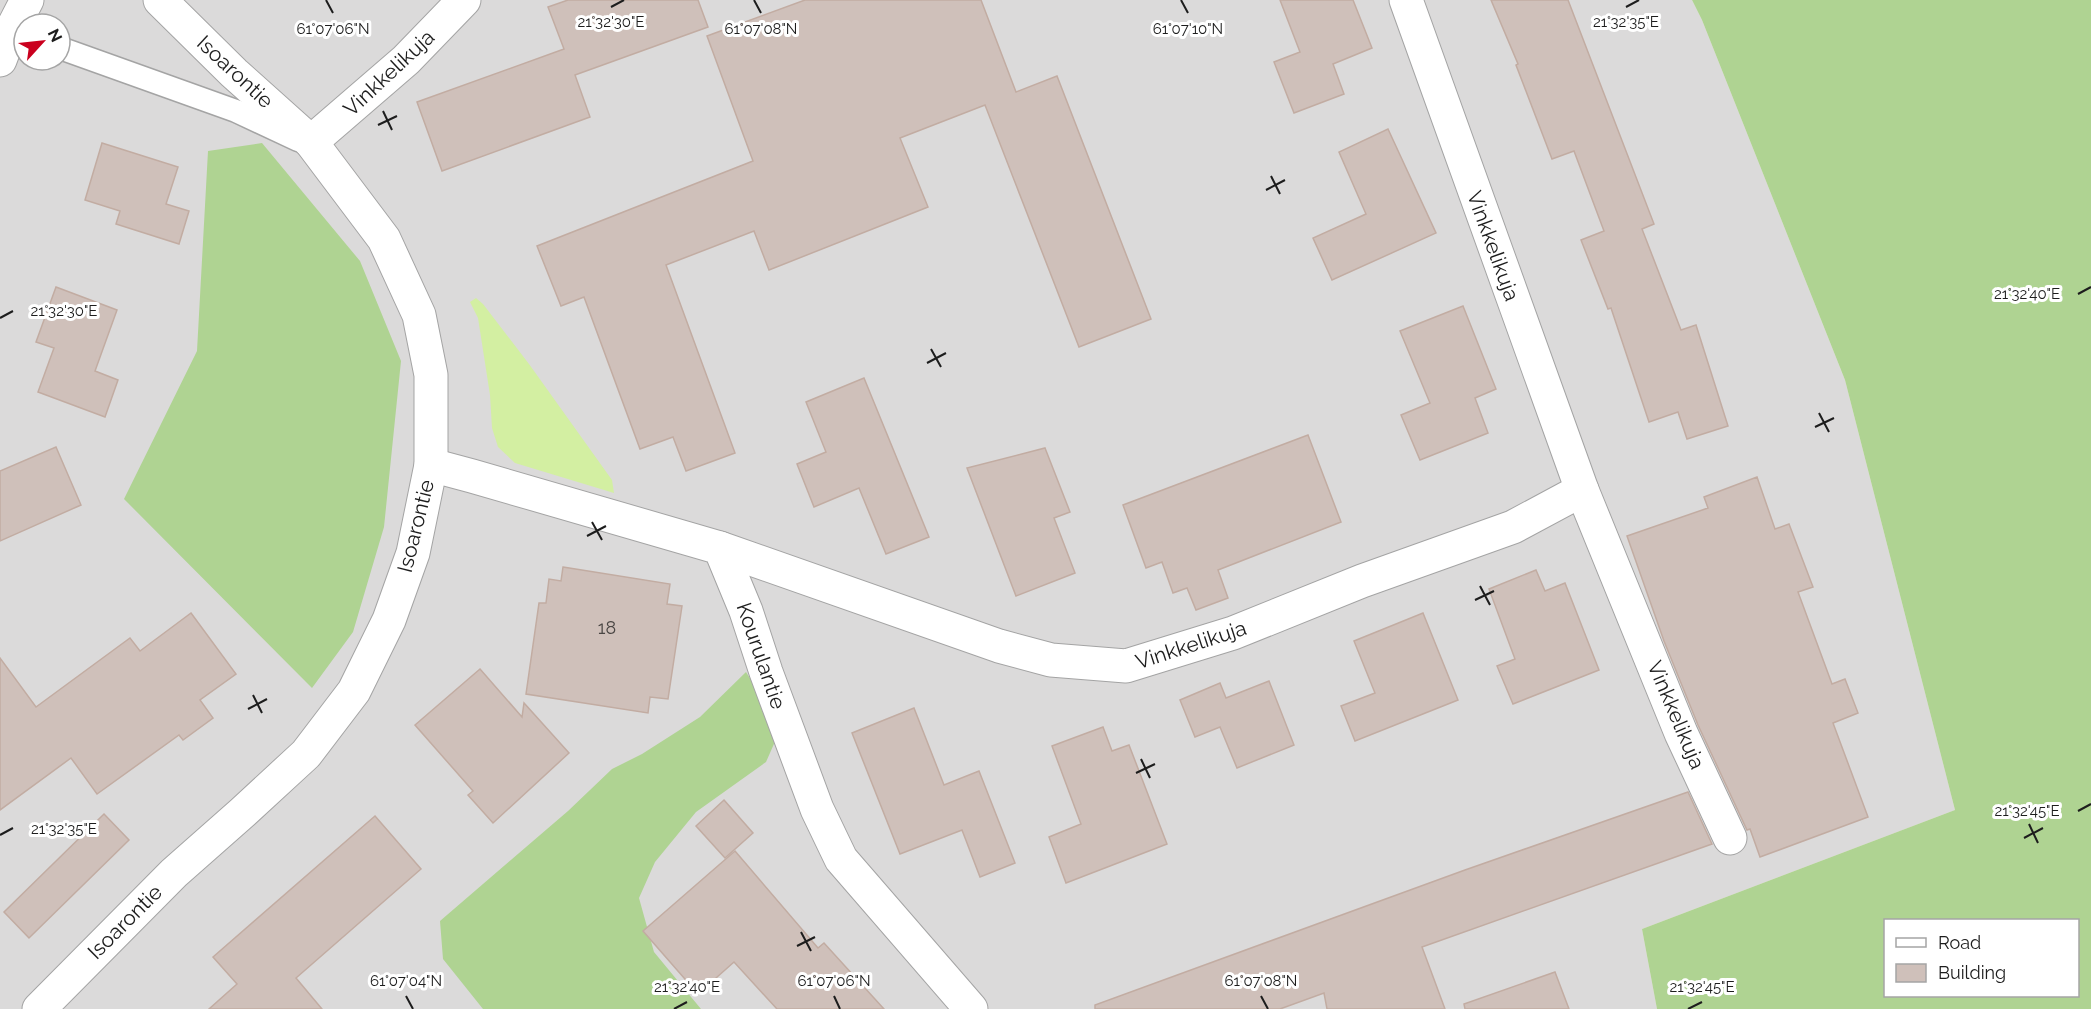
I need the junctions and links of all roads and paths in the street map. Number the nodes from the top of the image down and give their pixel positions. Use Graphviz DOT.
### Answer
graph roads {
  1 [pos="160,0"];
  2 [pos="464,0"];
  3 [pos="1406,0"];
  4 [pos="72,52"];
  5 [pos="311,142"];
  6 [pos="431,465"];
  7 [pos="1582,490"];
  8 [pos="720,548"];
  9 [pos="1730,838"];
  10 [pos="39,1009"];
  11 [pos="971,1009"];
  1 -- 5 [label="street, Isoarontie"];
  2 -- 5 [label="street, Vinkkelikuja"];
  3 -- 7 [label="street, Vinkkelikuja"];
  4 -- 5 [label="lane"];
  5 -- 6 [label="street, Isoarontie"];
  6 -- 8 [label="street"];
  6 -- 10 [label="street, Isoarontie"];
  7 -- 8 [label="street, Vinkkelikuja"];
  7 -- 9 [label="street, Vinkkelikuja"];
  8 -- 11 [label="street, Kourulantie"];
}
